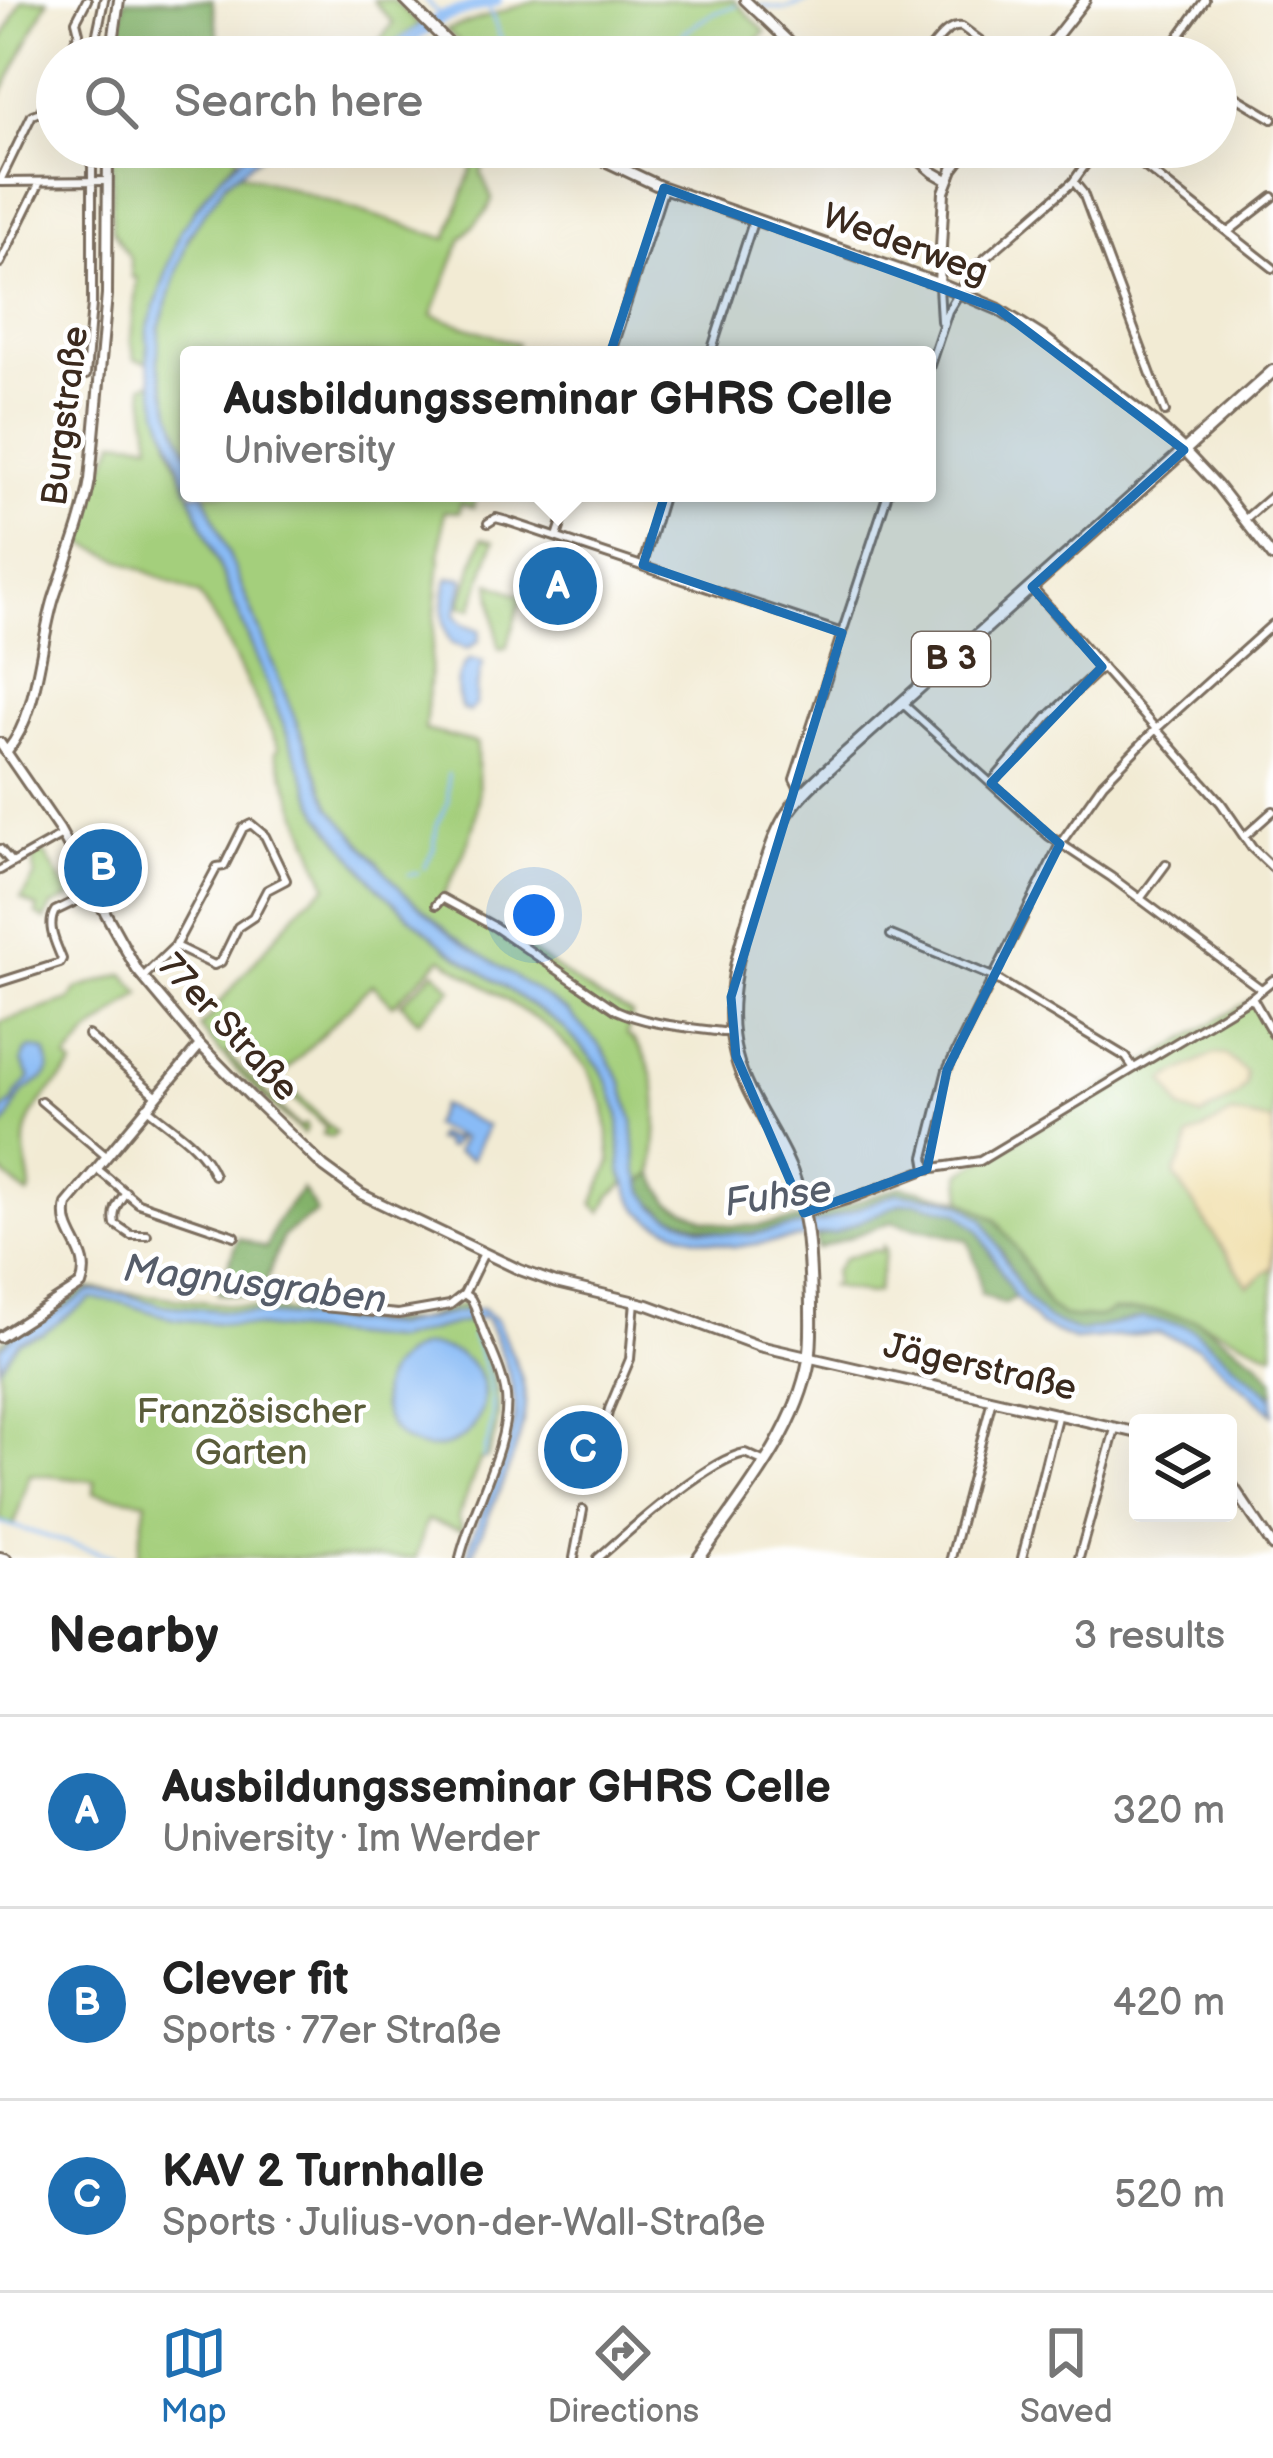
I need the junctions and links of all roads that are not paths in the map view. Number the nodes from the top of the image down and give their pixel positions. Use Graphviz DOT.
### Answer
graph roads {
  1 [pos="87,0"];
  2 [pos="104,0"];
  3 [pos="119,0"];
  4 [pos="745,0"];
  5 [pos="1085,0"];
  6 [pos="1205,0"];
  7 [pos="406,1"];
  8 [pos="77,36"];
  9 [pos="96,36"];
  10 [pos="114,36"];
  11 [pos="441,36"];
  12 [pos="778,36"];
  13 [pos="945,36"];
  14 [pos="974,36"];
  15 [pos="1057,36"];
  16 [pos="1180,36"];
  17 [pos="1237,98"];
  18 [pos="36,114"];
  19 [pos="1273,119"];
  20 [pos="92,168"];
  21 [pos="108,168"];
  22 [pos="621,168"];
  23 [pos="928,168"];
  24 [pos="955,168"];
  25 [pos="1083,168"];
  26 [pos="1147,168"];
  27 [pos="946,180"];
  28 [pos="108,181"];
  29 [pos="0,182"];
  30 [pos="40,182"];
  31 [pos="92,182"];
  32 [pos="1073,182"];
  33 [pos="664,188"];
  34 [pos="1273,196"];
  35 [pos="754,219"];
  36 [pos="1228,232"];
  37 [pos="0,263"];
  38 [pos="1273,268"];
  39 [pos="939,284"];
  40 [pos="959,291"];
  41 [pos="942,325"];
  42 [pos="613,346"];
  43 [pos="713,346"];
  44 [pos="936,346"];
  45 [pos="1273,371"];
  46 [pos="86,375"];
  47 [pos="1165,412"];
  48 [pos="1184,450"];
  49 [pos="1273,495"];
  50 [pos="568,502"];
  51 [pos="661,502"];
  52 [pos="885,502"];
  53 [pos="1243,521"];
  54 [pos="488,523"];
  55 [pos="557,537"];
  56 [pos="1273,557"];
  57 [pos="643,566"];
  58 [pos="1032,587"];
  59 [pos="1273,624"];
  60 [pos="842,633"];
  61 [pos="1102,667"];
  62 [pos="902,703"];
  63 [pos="1156,729"];
  64 [pos="4,747"];
  65 [pos="991,783"];
  66 [pos="802,795"];
  67 [pos="1273,811"];
  68 [pos="62,835"];
  69 [pos="1245,836"];
  70 [pos="1060,844"];
  71 [pos="0,849"];
  72 [pos="10,862"];
  73 [pos="1166,864"];
  74 [pos="1273,868"];
  75 [pos="0,870"];
  76 [pos="94,892"];
  77 [pos="1141,899"];
  78 [pos="436,905"];
  79 [pos="891,934"];
  80 [pos="175,946"];
  81 [pos="143,977"];
  82 [pos="993,977"];
  83 [pos="1273,980"];
  84 [pos="0,982"];
  85 [pos="1261,989"];
  86 [pos="1252,997"];
  87 [pos="732,1032"];
  88 [pos="1273,1034"];
  89 [pos="88,1035"];
  90 [pos="200,1045"];
  91 [pos="1133,1067"];
  92 [pos="156,1095"];
  93 [pos="41,1101"];
  94 [pos="146,1107"];
  95 [pos="106,1156"];
  96 [pos="96,1168"];
  97 [pos="927,1169"];
  98 [pos="214,1175"];
  99 [pos="126,1192"];
  100 [pos="804,1215"];
  101 [pos="147,1235"];
  102 [pos="235,1236"];
  103 [pos="484,1253"];
  104 [pos="462,1297"];
  105 [pos="634,1301"];
  106 [pos="323,1307"];
  107 [pos="0,1337"];
  108 [pos="810,1357"];
  109 [pos="992,1398"];
  110 [pos="1058,1413"];
  111 [pos="1116,1427"];
  112 [pos="1129,1430"];
  113 [pos="602,1438"];
  114 [pos="765,1462"];
  115 [pos="1237,1493"];
  116 [pos="583,1510"];
  117 [pos="1273,1546"];
  118 [pos="460,1558"];
  119 [pos="574,1558"];
  120 [pos="598,1558"];
  121 [pos="699,1558"];
  122 [pos="951,1558"];
  123 [pos="1022,1558"];
  124 [pos="1079,1558"];
  1 -- 8 [label="street"];
  2 -- 9 [label="street"];
  3 -- 10 [label="street"];
  4 -- 12 [label="street"];
  5 -- 15 [label="street"];
  6 -- 16 [label="street"];
  7 -- 11 [label="main road"];
  13 -- 14 [label="street"];
  17 -- 19 [label="street"];
  18 -- 29 [label="street"];
  20 -- 31 [label="street, Burgstraße"];
  21 -- 28 [label="street, Burgstraße"];
  22 -- 33 [label="main road, Wederweg"];
  23 -- 27 [label="street"];
  24 -- 27 [label="street"];
  25 -- 32 [label="street"];
  26 -- 36 [label="street"];
  27 -- 39 [label="street"];
  28 -- 31 [label="street"];
  28 -- 64 [label="street, Burgstraße"];
  29 -- 30 [label="street"];
  30 -- 31 [label="street"];
  30 -- 37 [label="street"];
  31 -- 46 [label="street, Burgstraße"];
  32 -- 40 [label="street"];
  32 -- 47 [label="street"];
  33 -- 35 [label="main road, Wederweg"];
  33 -- 42 [label="street"];
  34 -- 36 [label="street"];
  35 -- 39 [label="main road, Wederweg"];
  35 -- 43 [label="street"];
  36 -- 38 [label="street"];
  39 -- 40 [label="main road, Wederweg"];
  39 -- 41 [label="street"];
  40 -- 41 [label="street"];
  40 -- 48 [label="main road, Wederweg"];
  41 -- 44 [label="street"];
  45 -- 48 [label="main road"];
  48 -- 53 [label="street"];
  48 -- 58 [label="main road, B 3"];
  49 -- 53 [label="street"];
  50 -- 55 [label="street"];
  51 -- 57 [label="street"];
  52 -- 60 [label="street"];
  53 -- 56 [label="street"];
  54 -- 55 [label="street"];
  55 -- 57 [label="street"];
  57 -- 60 [label="street"];
  58 -- 61 [label="street"];
  58 -- 62 [label="main road, B 3"];
  59 -- 63 [label="street"];
  60 -- 66 [label="street"];
  61 -- 63 [label="street"];
  61 -- 65 [label="street"];
  62 -- 65 [label="street"];
  62 -- 66 [label="main road, B 3"];
  63 -- 69 [label="street"];
  63 -- 70 [label="street"];
  64 -- 68 [label="street, 77er Straße"];
  65 -- 70 [label="street"];
  66 -- 87 [label="main road, B 3"];
  67 -- 69 [label="street"];
  68 -- 72 [label="street"];
  68 -- 76 [label="street, 77er Straße"];
  69 -- 74 [label="street"];
  70 -- 77 [label="street"];
  70 -- 82 [label="street"];
  71 -- 72 [label="street"];
  72 -- 75 [label="street"];
  73 -- 77 [label="street"];
  76 -- 81 [label="street, 77er Straße"];
  76 -- 84 [label="street"];
  77 -- 85 [label="street"];
  78 -- 87 [label="street"];
  79 -- 82 [label="street"];
  80 -- 80 [label="street"];
  80 -- 81 [label="street"];
  81 -- 90 [label="street, 77er Straße"];
  82 -- 91 [label="street"];
  82 -- 97 [label="street"];
  83 -- 85 [label="street"];
  85 -- 86 [label="street"];
  86 -- 88 [label="street"];
  86 -- 91 [label="street"];
  87 -- 100 [label="main road, B 3"];
  89 -- 92 [label="street"];
  90 -- 92 [label="street"];
  90 -- 103 [label="street, 77er Straße"];
  91 -- 97 [label="street"];
  92 -- 94 [label="street"];
  93 -- 95 [label="street"];
  94 -- 95 [label="street"];
  94 -- 98 [label="street"];
  95 -- 96 [label="street"];
  96 -- 99 [label="street"];
  96 -- 107 [label="street"];
  97 -- 100 [label="street"];
  99 -- 101 [label="street"];
  99 -- 102 [label="street"];
  100 -- 108 [label="main road"];
  103 -- 104 [label="street"];
  103 -- 105 [label="street, 77er Straße"];
  104 -- 106 [label="street"];
  104 -- 118 [label="street"];
  105 -- 108 [label="street, Jägerstraße"];
  105 -- 113 [label="street"];
  108 -- 109 [label="street, Jägerstraße"];
  108 -- 114 [label="main road"];
  109 -- 110 [label="street, Jägerstraße"];
  109 -- 122 [label="street"];
  110 -- 111 [label="street, Jägerstraße"];
  110 -- 123 [label="street"];
  111 -- 112 [label="street, Jägerstraße"];
  111 -- 124 [label="street"];
  114 -- 120 [label="street"];
  114 -- 121 [label="main road"];
  115 -- 117 [label="street"];
  116 -- 119 [label="street"];
}
